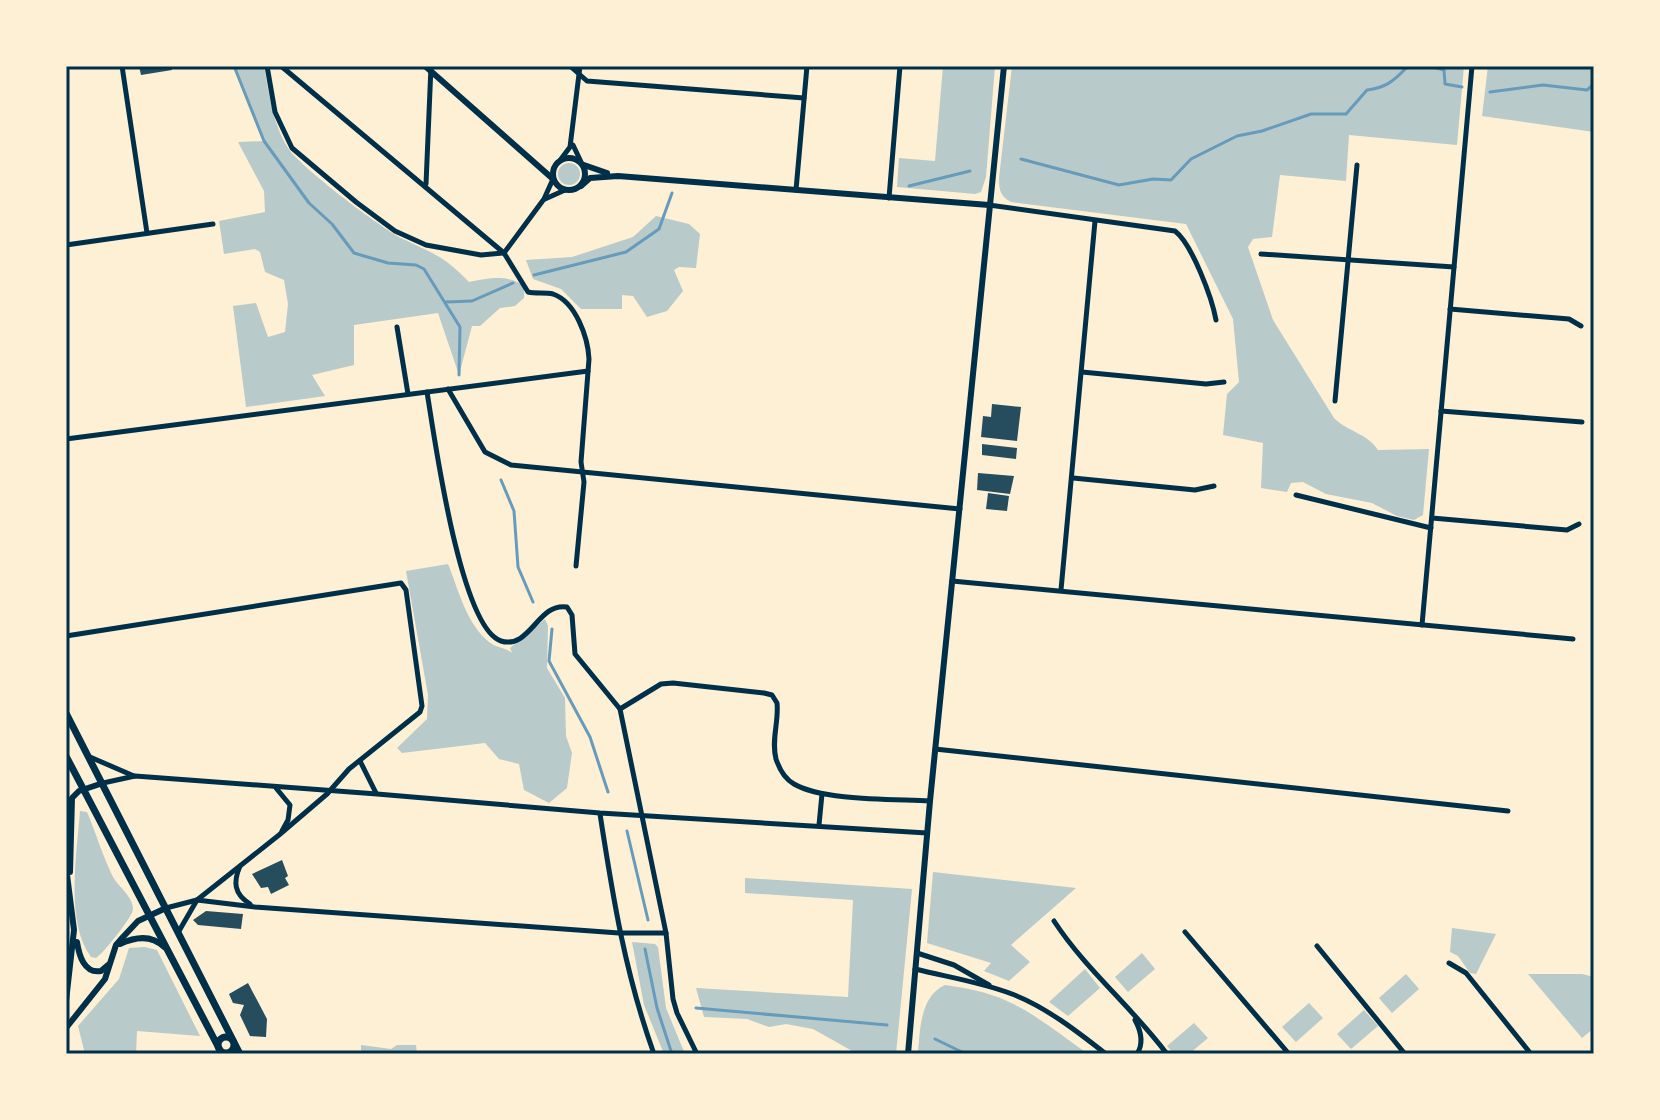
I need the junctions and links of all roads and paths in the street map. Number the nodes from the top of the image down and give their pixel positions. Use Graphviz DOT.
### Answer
graph roads {
  1 [pos="122,66"];
  2 [pos="267,66"];
  3 [pos="281,66"];
  4 [pos="570,66"];
  5 [pos="580,66"];
  6 [pos="807,66"];
  7 [pos="900,66"];
  8 [pos="1004,66"];
  9 [pos="1472,66"];
  10 [pos="429,68"];
  11 [pos="579,74"];
  12 [pos="804,98"];
  13 [pos="572,136"];
  14 [pos="534,160"];
  15 [pos="561,160"];
  16 [pos="581,163"];
  17 [pos="1357,165"];
  18 [pos="618,176"];
  19 [pos="553,179"];
  20 [pos="582,184"];
  21 [pos="425,185"];
  22 [pos="565,190"];
  23 [pos="796,191"];
  24 [pos="889,198"];
  25 [pos="544,199"];
  26 [pos="989,205"];
  27 [pos="1095,221"];
  28 [pos="213,224"];
  29 [pos="147,233"];
  30 [pos="66,245"];
  31 [pos="504,253"];
  32 [pos="1261,254"];
  33 [pos="1348,260"];
  34 [pos="1454,267"];
  35 [pos="1450,309"];
  36 [pos="1216,320"];
  37 [pos="1581,326"];
  38 [pos="397,327"];
  39 [pos="588,371"];
  40 [pos="1082,372"];
  41 [pos="1224,382"];
  42 [pos="448,389"];
  43 [pos="427,392"];
  44 [pos="408,394"];
  45 [pos="1335,401"];
  46 [pos="1441,411"];
  47 [pos="1582,422"];
  48 [pos="66,439"];
  49 [pos="583,471"];
  50 [pos="1073,478"];
  51 [pos="1214,486"];
  52 [pos="1296,495"];
  53 [pos="960,509"];
  54 [pos="1432,518"];
  55 [pos="1579,524"];
  56 [pos="1431,528"];
  57 [pos="576,566"];
  58 [pos="952,581"];
  59 [pos="1061,590"];
  60 [pos="1422,625"];
  61 [pos="66,636"];
  62 [pos="1573,639"];
  63 [pos="620,709"];
  64 [pos="66,713"];
  65 [pos="935,749"];
  66 [pos="66,756"];
  67 [pos="90,757"];
  68 [pos="360,761"];
  69 [pos="135,776"];
  70 [pos="103,783"];
  71 [pos="276,788"];
  72 [pos="83,789"];
  73 [pos="331,790"];
  74 [pos="377,794"];
  75 [pos="822,794"];
  76 [pos="930,801"];
  77 [pos="1508,811"];
  78 [pos="600,813"];
  79 [pos="642,815"];
  80 [pos="819,825"];
  81 [pos="927,833"];
  82 [pos="279,835"];
  83 [pos="241,865"];
  84 [pos="66,867"];
  85 [pos="69,884"];
  86 [pos="197,900"];
  87 [pos="255,907"];
  88 [pos="166,908"];
  89 [pos="69,913"];
  90 [pos="148,916"];
  91 [pos="1054,921"];
  92 [pos="74,930"];
  93 [pos="178,932"];
  94 [pos="1185,932"];
  95 [pos="619,933"];
  96 [pos="666,933"];
  97 [pos="116,945"];
  98 [pos="1317,946"];
  99 [pos="164,947"];
  100 [pos="917,953"];
  101 [pos="111,959"];
  102 [pos="1449,963"];
  103 [pos="915,969"];
  104 [pos="993,987"];
  105 [pos="66,1001"];
  106 [pos="1130,1013"];
  107 [pos="66,1028"];
  108 [pos="233,1042"];
  109 [pos="220,1050"];
  110 [pos="240,1054"];
  111 [pos="654,1054"];
  112 [pos="697,1054"];
  113 [pos="908,1054"];
  114 [pos="1106,1054"];
  115 [pos="1137,1054"];
  116 [pos="1167,1054"];
  117 [pos="1289,1054"];
  118 [pos="1405,1054"];
  119 [pos="1531,1054"];
  1 -- 29 [label="street"];
  2 -- 31 [label="street"];
  3 -- 21 [label="street"];
  4 -- 11 [label="street"];
  5 -- 11 [label="street"];
  6 -- 12 [label="street"];
  7 -- 24 [label="street"];
  8 -- 26 [label="street"];
  9 -- 34 [label="street"];
  10 -- 14 [label="street"];
  10 -- 21 [label="street"];
  11 -- 12 [label="street"];
  11 -- 13 [label="street"];
  12 -- 23 [label="street"];
  13 -- 15 [label="street"];
  13 -- 16 [label="street"];
  14 -- 15 [label="street"];
  14 -- 19 [label="street"];
  15 -- 16 [label="street"];
  15 -- 19 [label="street"];
  16 -- 18 [label="street"];
  16 -- 20 [label="street"];
  17 -- 33 [label="street"];
  18 -- 20 [label="street"];
  18 -- 23 [label="street"];
  19 -- 22 [label="street"];
  19 -- 25 [label="street"];
  20 -- 22 [label="street"];
  21 -- 31 [label="street"];
  22 -- 25 [label="street"];
  23 -- 24 [label="street"];
  24 -- 26 [label="street"];
  25 -- 31 [label="street"];
  26 -- 27 [label="street"];
  26 -- 53 [label="street"];
  27 -- 36 [label="street"];
  27 -- 40 [label="street"];
  28 -- 29 [label="street"];
  29 -- 30 [label="street"];
  31 -- 39 [label="street"];
  32 -- 33 [label="street"];
  33 -- 34 [label="street"];
  33 -- 45 [label="street"];
  34 -- 35 [label="street"];
  35 -- 37 [label="street"];
  35 -- 46 [label="street"];
  38 -- 44 [label="street"];
  39 -- 42 [label="street"];
  39 -- 49 [label="street"];
  40 -- 41 [label="street"];
  40 -- 50 [label="street"];
  42 -- 43 [label="street"];
  42 -- 49 [label="street"];
  43 -- 44 [label="street"];
  43 -- 63 [label="street"];
  44 -- 48 [label="street"];
  46 -- 47 [label="street"];
  46 -- 54 [label="street"];
  49 -- 53 [label="street"];
  49 -- 57 [label="street"];
  50 -- 51 [label="street"];
  50 -- 59 [label="street"];
  52 -- 56 [label="street"];
  53 -- 58 [label="street"];
  54 -- 55 [label="street"];
  54 -- 56 [label="street"];
  56 -- 60 [label="street"];
  58 -- 59 [label="street"];
  58 -- 65 [label="street"];
  59 -- 60 [label="street"];
  60 -- 62 [label="street"];
  61 -- 68 [label="street"];
  63 -- 75 [label="street"];
  63 -- 79 [label="street"];
  64 -- 67 [label="main road"];
  65 -- 76 [label="street"];
  65 -- 77 [label="street"];
  66 -- 72 [label="main road"];
  67 -- 69 [label="street"];
  67 -- 70 [label="main road"];
  68 -- 73 [label="street"];
  68 -- 74 [label="street"];
  69 -- 70 [label="street"];
  69 -- 71 [label="street"];
  70 -- 72 [label="street"];
  70 -- 88 [label="main road"];
  71 -- 73 [label="street"];
  71 -- 82 [label="street"];
  72 -- 85 [label="street"];
  72 -- 90 [label="main road"];
  73 -- 74 [label="street"];
  73 -- 82 [label="street"];
  74 -- 78 [label="street"];
  75 -- 76 [label="street"];
  75 -- 80 [label="street"];
  76 -- 81 [label="street"];
  78 -- 79 [label="street"];
  78 -- 95 [label="street"];
  79 -- 80 [label="street"];
  79 -- 96 [label="street"];
  80 -- 81 [label="street"];
  81 -- 100 [label="street"];
  82 -- 83 [label="street"];
  83 -- 86 [label="street"];
  83 -- 87 [label="street"];
  84 -- 85 [label="street"];
  85 -- 89 [label="street"];
  86 -- 87 [label="street"];
  86 -- 88 [label="street"];
  86 -- 93 [label="street"];
  87 -- 95 [label="street"];
  88 -- 90 [label="street"];
  88 -- 93 [label="main road"];
  89 -- 92 [label="street"];
  90 -- 97 [label="street"];
  90 -- 99 [label="main road"];
  91 -- 106 [label="street"];
  92 -- 101 [label="street"];
  92 -- 105 [label="street"];
  93 -- 108 [label="main road"];
  94 -- 117 [label="street"];
  95 -- 96 [label="street"];
  95 -- 111 [label="street"];
  96 -- 112 [label="street"];
  97 -- 99 [label="street"];
  97 -- 101 [label="street"];
  98 -- 118 [label="street"];
  99 -- 109 [label="main road"];
  100 -- 103 [label="street"];
  100 -- 104 [label="street"];
  101 -- 107 [label="street"];
  102 -- 119 [label="street"];
  103 -- 104 [label="street"];
  103 -- 113 [label="street"];
  104 -- 114 [label="street"];
  106 -- 115 [label="street"];
  106 -- 116 [label="street"];
  108 -- 109 [label="main road"];
  108 -- 110 [label="main road"];
}
